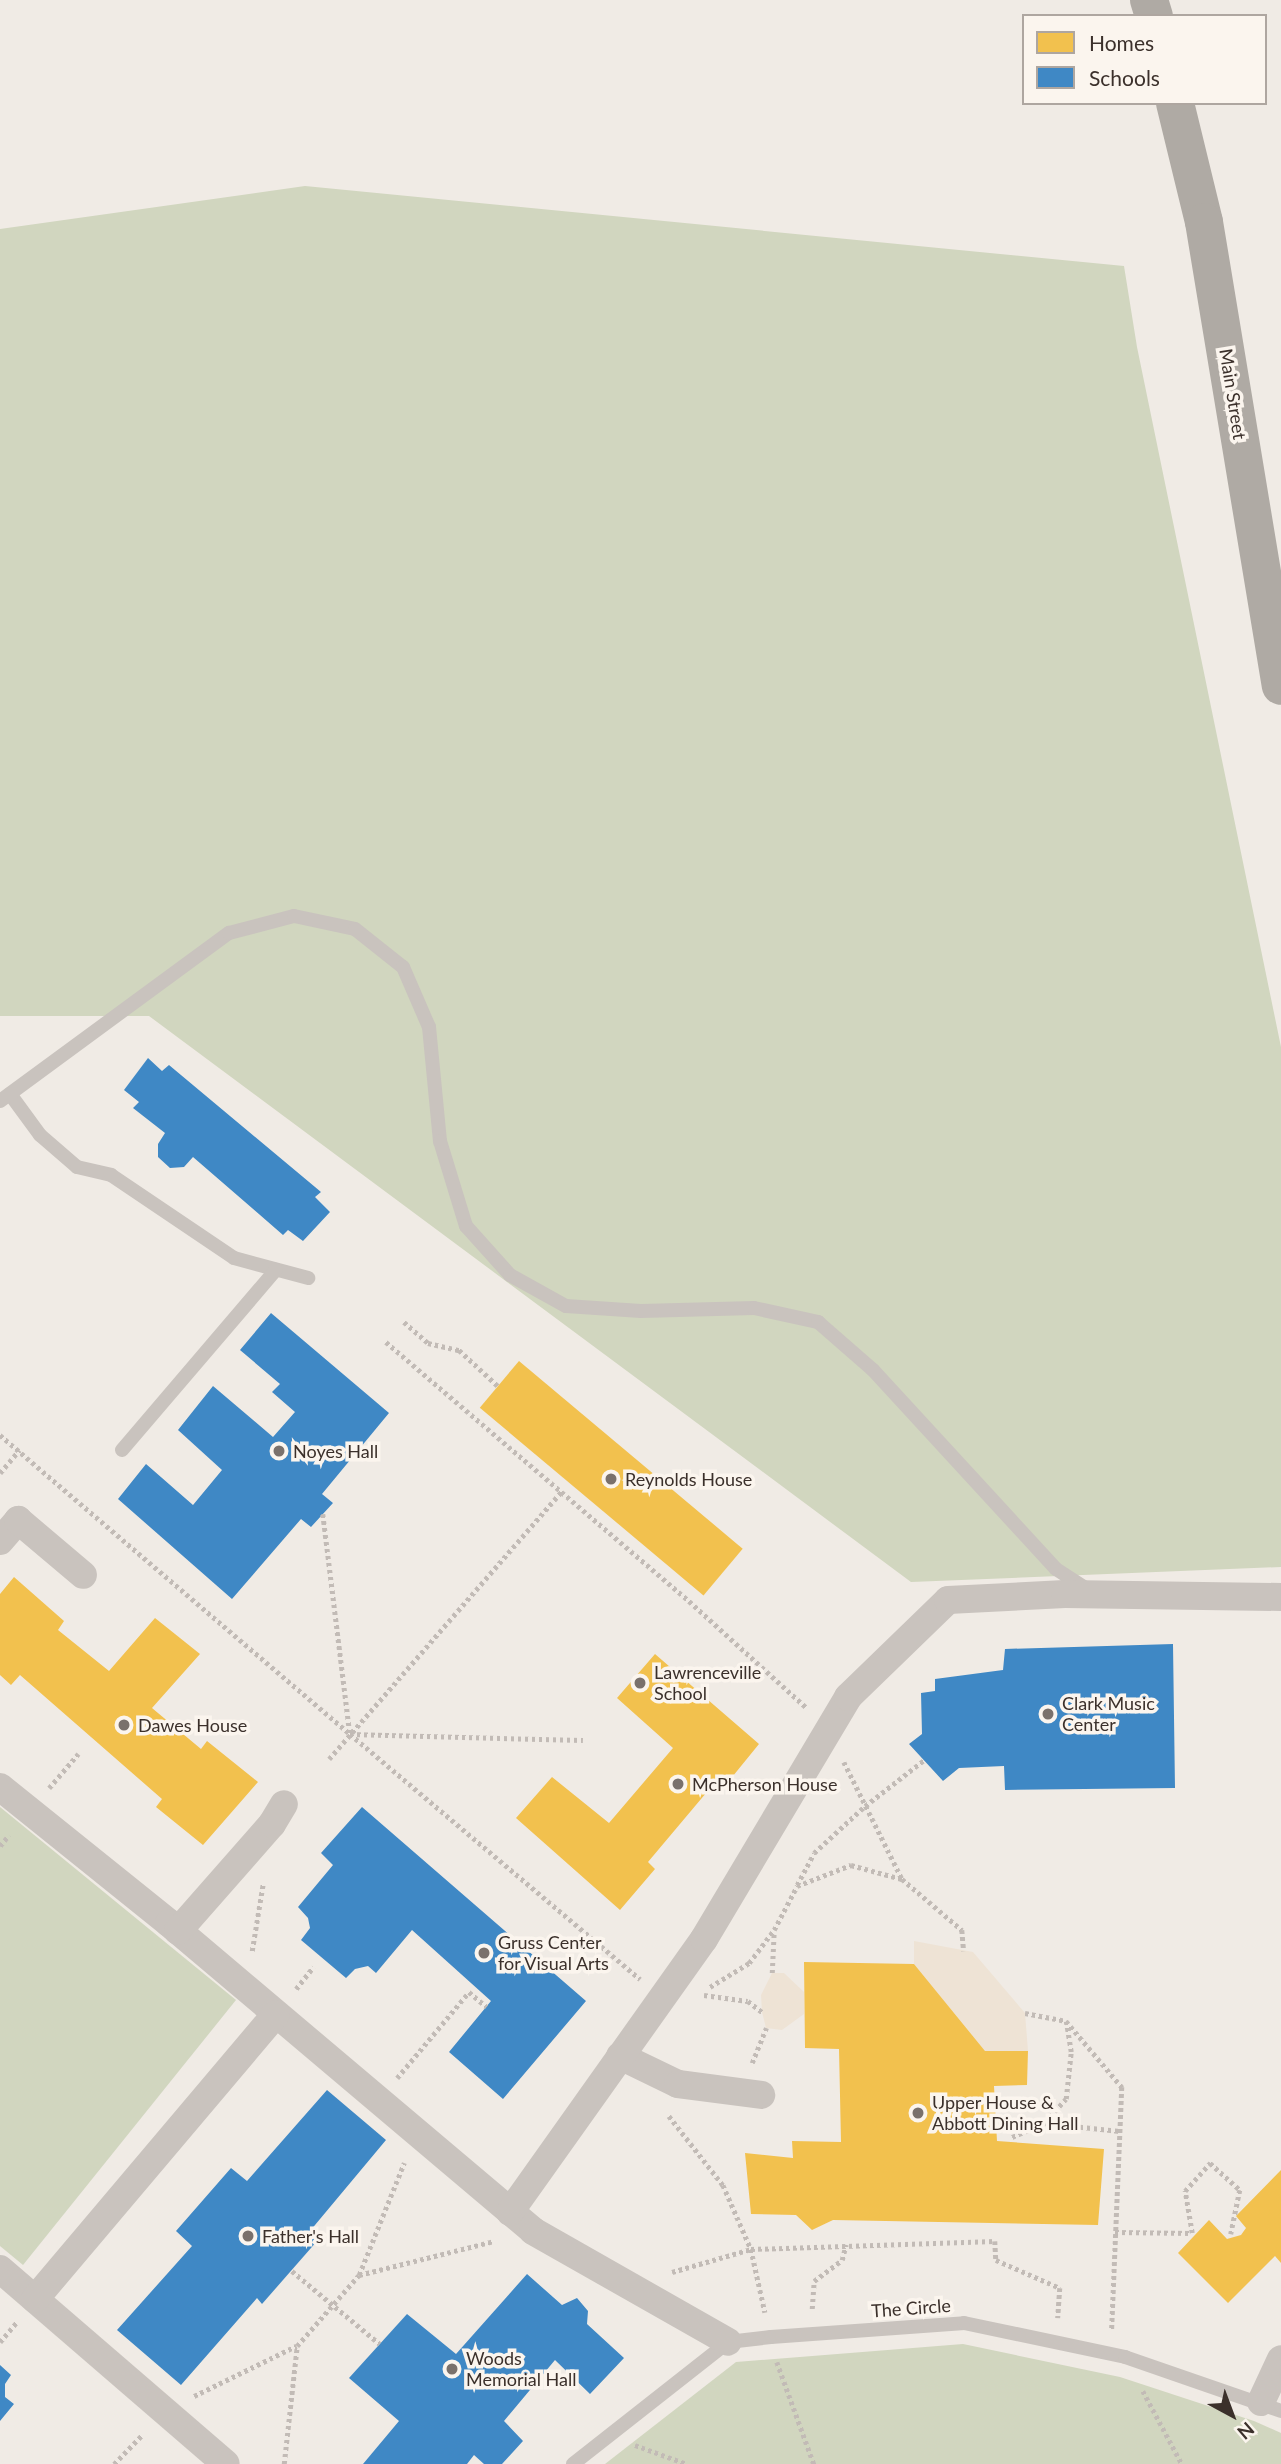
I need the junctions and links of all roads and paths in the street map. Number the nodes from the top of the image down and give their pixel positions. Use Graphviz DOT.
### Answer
graph roads {
  1 [pos="1175,105"];
  2 [pos="1281,686"];
  3 [pos="5,1098"];
  4 [pos="276,1270"];
  5 [pos="308,1278"];
  6 [pos="404,1322"];
  7 [pos="386,1342"];
  8 [pos="498,1386"];
  9 [pos="0,1435"];
  10 [pos="19,1450"];
  11 [pos="122,1450"];
  12 [pos="0,1473"];
  13 [pos="561,1492"];
  14 [pos="323,1514"];
  15 [pos="0,1541"];
  16 [pos="83,1575"];
  17 [pos="1112,1597"];
  18 [pos="1281,1597"];
  19 [pos="829,1729"];
  20 [pos="350,1734"];
  21 [pos="583,1740"];
  22 [pos="329,1759"];
  23 [pos="924,1760"];
  24 [pos="0,1787"];
  25 [pos="284,1804"];
  26 [pos="865,1806"];
  27 [pos="264,1879"];
  28 [pos="902,1879"];
  29 [pos="797,1886"];
  30 [pos="774,1930"];
  31 [pos="178,1931"];
  32 [pos="964,1951"];
  33 [pos="772,1973"];
  34 [pos="673,1983"];
  35 [pos="246,1989"];
  36 [pos="487,2007"];
  37 [pos="762,2012"];
  38 [pos="1025,2013"];
  39 [pos="276,2014"];
  40 [pos="1066,2021"];
  41 [pos="620,2056"];
  42 [pos="657,2074"];
  43 [pos="761,2095"];
  44 [pos="379,2101"];
  45 [pos="1045,2123"];
  46 [pos="1120,2131"];
  47 [pos="416,2133"];
  48 [pos="1012,2137"];
  49 [pos="510,2212"];
  50 [pos="533,2231"];
  51 [pos="1115,2232"];
  52 [pos="1231,2234"];
  53 [pos="846,2244"];
  54 [pos="751,2249"];
  55 [pos="0,2269"];
  56 [pos="292,2271"];
  57 [pos="359,2275"];
  58 [pos="645,2295"];
  59 [pos="35,2299"];
  60 [pos="332,2305"];
  61 [pos="810,2335"];
  62 [pos="771,2337"];
  63 [pos="728,2342"];
  64 [pos="1057,2342"];
  65 [pos="380,2344"];
  66 [pos="297,2346"];
  67 [pos="1125,2357"];
  68 [pos="1281,2359"];
  69 [pos="1271,2407"];
  70 [pos="164,2411"];
  71 [pos="608,2435"];
  72 [pos="114,2464"];
  73 [pos="226,2464"];
  74 [pos="284,2464"];
  75 [pos="573,2464"];
  76 [pos="687,2464"];
  77 [pos="814,2464"];
  78 [pos="1182,2464"];
  1 -- 2 [label="highway, Main Street"];
  3 -- 4 [label="lane"];
  3 -- 17 [label="lane"];
  4 -- 5 [label="lane"];
  4 -- 11 [label="lane"];
  6 -- 8 [label="path"];
  7 -- 13 [label="path"];
  9 -- 10 [label="path"];
  10 -- 12 [label="path"];
  10 -- 20 [label="path"];
  13 -- 19 [label="path"];
  13 -- 20 [label="path"];
  14 -- 20 [label="path"];
  15 -- 16 [label="street"];
  17 -- 18 [label="street"];
  17 -- 19 [label="street"];
  19 -- 26 [label="path"];
  19 -- 34 [label="street"];
  20 -- 21 [label="path"];
  20 -- 22 [label="path"];
  20 -- 34 [label="path"];
  23 -- 26 [label="path"];
  24 -- 31 [label="street"];
  25 -- 31 [label="street"];
  26 -- 28 [label="path"];
  26 -- 29 [label="path"];
  27 -- 35 [label="path"];
  28 -- 29 [label="path"];
  28 -- 32 [label="path"];
  29 -- 30 [label="path"];
  30 -- 33 [label="path"];
  30 -- 37 [label="path"];
  31 -- 35 [label="street"];
  34 -- 41 [label="street"];
  35 -- 39 [label="street"];
  36 -- 44 [label="path"];
  38 -- 40 [label="path"];
  39 -- 44 [label="street"];
  39 -- 59 [label="street"];
  40 -- 45 [label="path"];
  40 -- 46 [label="path"];
  41 -- 42 [label="street"];
  41 -- 49 [label="street"];
  42 -- 43 [label="street"];
  42 -- 54 [label="path"];
  44 -- 47 [label="street"];
  45 -- 46 [label="path"];
  45 -- 48 [label="path"];
  46 -- 51 [label="path"];
  47 -- 49 [label="street"];
  47 -- 57 [label="path"];
  49 -- 50 [label="street"];
  50 -- 57 [label="path"];
  50 -- 58 [label="street"];
  51 -- 52 [label="path"];
  51 -- 67 [label="path"];
  53 -- 54 [label="path"];
  53 -- 61 [label="path"];
  53 -- 64 [label="path"];
  54 -- 58 [label="path"];
  54 -- 62 [label="path"];
  55 -- 59 [label="street"];
  56 -- 60 [label="path"];
  57 -- 60 [label="path"];
  58 -- 63 [label="street"];
  59 -- 70 [label="street"];
  60 -- 65 [label="path"];
  60 -- 66 [label="path"];
  61 -- 62 [label="lane, The Circle"];
  61 -- 64 [label="lane, The Circle"];
  62 -- 63 [label="lane, The Circle"];
  62 -- 77 [label="path"];
  63 -- 71 [label="lane"];
  64 -- 67 [label="lane, The Circle"];
  66 -- 70 [label="path"];
  66 -- 74 [label="path"];
  67 -- 69 [label="lane, The Circle"];
  67 -- 78 [label="path"];
  68 -- 69 [label="street"];
  70 -- 72 [label="path"];
  70 -- 73 [label="street"];
  71 -- 75 [label="lane"];
  71 -- 76 [label="path"];
}
